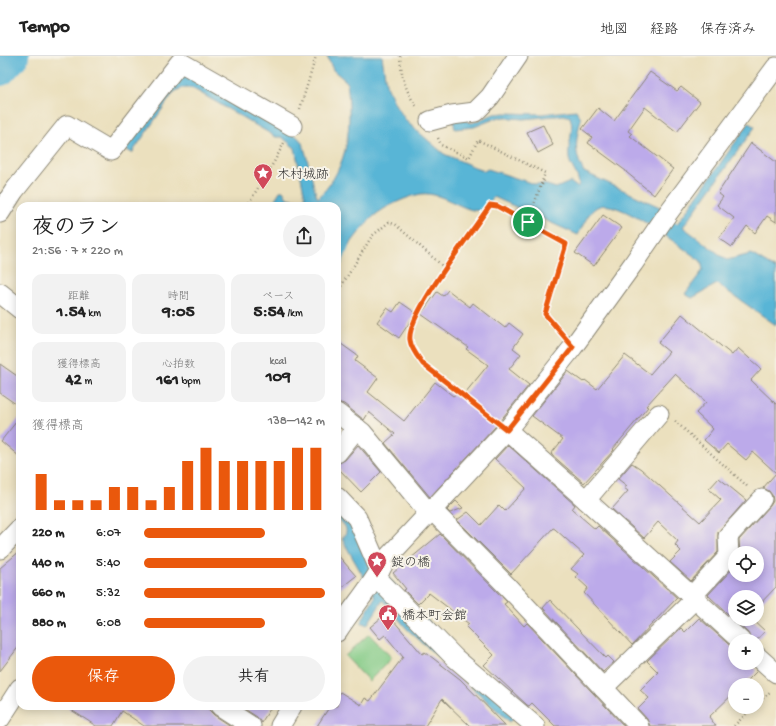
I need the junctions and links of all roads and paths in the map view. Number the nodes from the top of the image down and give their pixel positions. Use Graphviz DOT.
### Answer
graph roads {
  1 [pos="400,56"];
  2 [pos="518,56"];
  3 [pos="776,67"];
  4 [pos="430,120"];
  5 [pos="292,126"];
  6 [pos="545,178"];
  7 [pos="0,213"];
  8 [pos="528,222"];
  9 [pos="446,268"];
  10 [pos="341,286"];
  11 [pos="0,293"];
  12 [pos="16,306"];
  13 [pos="573,347"];
  14 [pos="659,414"];
  15 [pos="341,416"];
  16 [pos="357,428"];
  17 [pos="507,430"];
  18 [pos="341,448"];
  19 [pos="762,499"];
  20 [pos="586,500"];
  21 [pos="341,501"];
  22 [pos="429,511"];
  23 [pos="16,532"];
  24 [pos="0,549"];
  25 [pos="378,575"];
  26 [pos="694,597"];
  27 [pos="341,626"];
  28 [pos="734,634"];
  29 [pos="764,662"];
  30 [pos="776,673"];
  31 [pos="776,686"];
  32 [pos="603,688"];
  33 [pos="16,694"];
  34 [pos="764,697"];
  35 [pos="226,710"];
  36 [pos="290,710"];
  37 [pos="746,714"];
  38 [pos="0,719"];
  39 [pos="251,726"];
  40 [pos="280,726"];
  41 [pos="535,726"];
  42 [pos="639,726"];
  43 [pos="734,726"];
  1 -- 4 [label="path"];
  2 -- 4 [label="street"];
  3 -- 13 [label="street"];
  4 -- 8 [label="path"];
  5 -- 7 [label="street"];
  6 -- 8 [label="path"];
  8 -- 9 [label="path"];
  8 -- 13 [label="path"];
  9 -- 10 [label="path"];
  9 -- 17 [label="path"];
  11 -- 12 [label="street"];
  13 -- 17 [label="street"];
  14 -- 19 [label="path"];
  14 -- 20 [label="street"];
  15 -- 16 [label="street"];
  16 -- 18 [label="street"];
  16 -- 22 [label="street"];
  17 -- 20 [label="street"];
  17 -- 22 [label="street"];
  19 -- 26 [label="street"];
  20 -- 26 [label="street"];
  21 -- 25 [label="street"];
  22 -- 25 [label="street"];
  22 -- 32 [label="street"];
  23 -- 24 [label="street"];
  25 -- 27 [label="street"];
  25 -- 41 [label="street"];
  26 -- 28 [label="street"];
  26 -- 32 [label="street"];
  29 -- 30 [label="street"];
  31 -- 34 [label="path"];
  32 -- 42 [label="street"];
  33 -- 38 [label="street"];
  35 -- 39 [label="street"];
  36 -- 40 [label="street"];
  37 -- 43 [label="path"];
}
